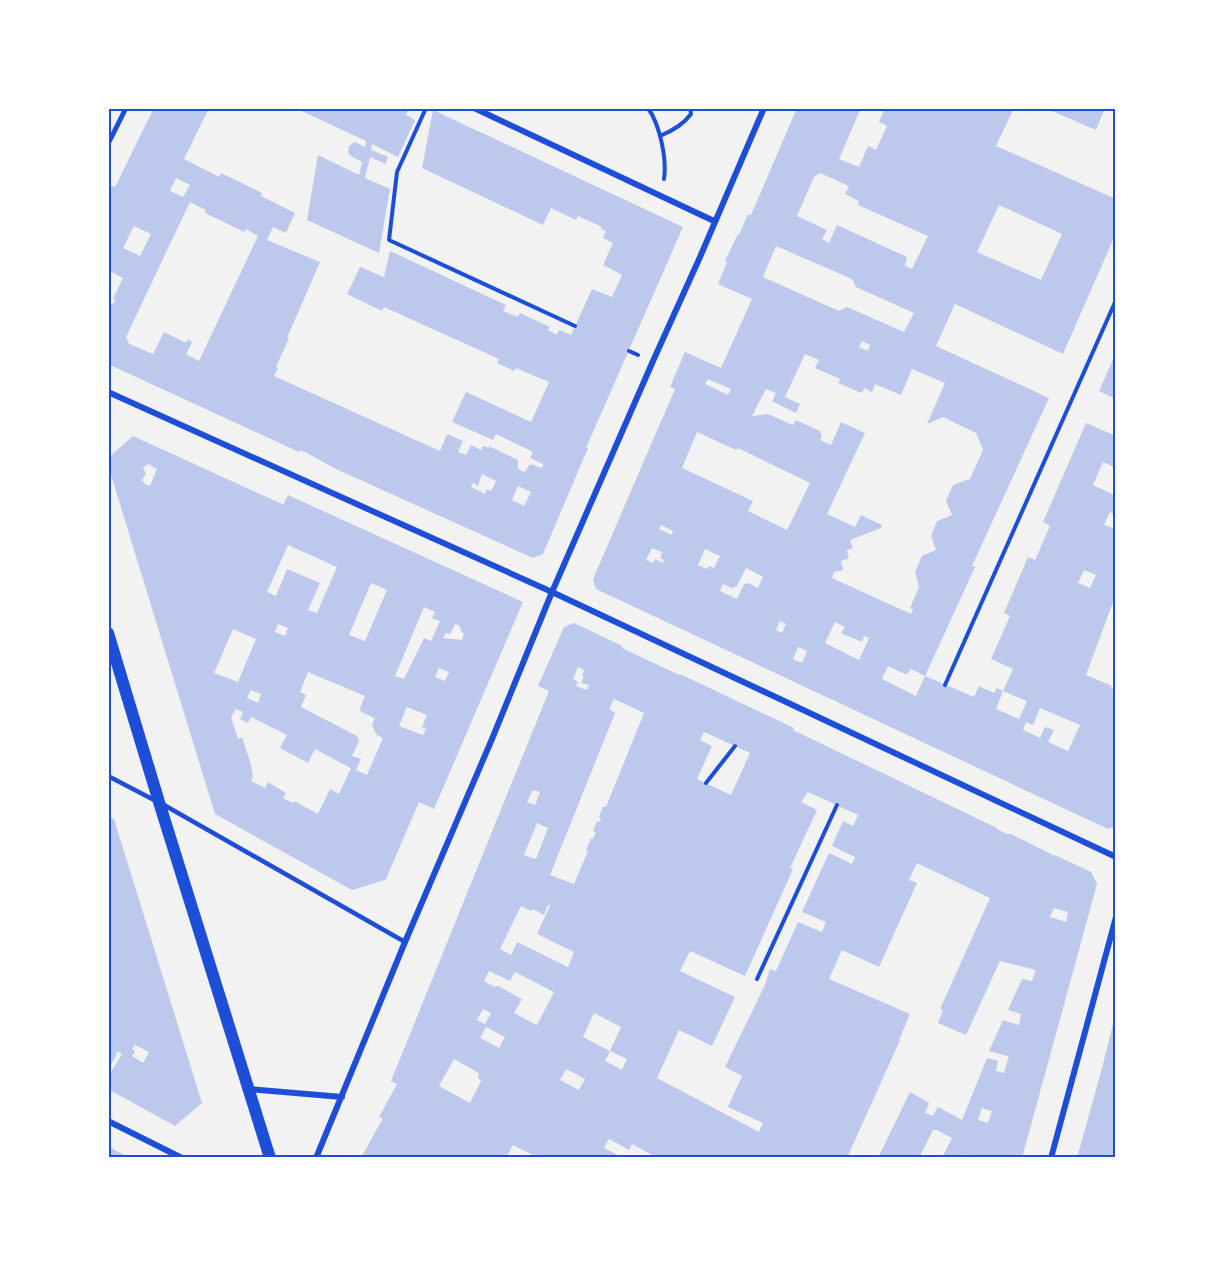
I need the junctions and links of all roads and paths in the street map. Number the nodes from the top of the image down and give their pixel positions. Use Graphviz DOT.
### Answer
graph roads {
  1 [pos="126,108"];
  2 [pos="426,108"];
  3 [pos="474,108"];
  4 [pos="648,108"];
  5 [pos="690,108"];
  6 [pos="764,108"];
  7 [pos="660,136"];
  8 [pos="108,144"];
  9 [pos="665,177"];
  10 [pos="714,221"];
  11 [pos="1116,300"];
  12 [pos="575,326"];
  13 [pos="108,392"];
  14 [pos="552,592"];
  15 [pos="108,633"];
  16 [pos="945,685"];
  17 [pos="735,746"];
  18 [pos="108,776"];
  19 [pos="706,783"];
  20 [pos="159,802"];
  21 [pos="837,805"];
  22 [pos="1116,857"];
  23 [pos="1116,917"];
  24 [pos="405,942"];
  25 [pos="757,979"];
  26 [pos="248,1089"];
  27 [pos="342,1097"];
  28 [pos="108,1121"];
  29 [pos="182,1158"];
  30 [pos="270,1158"];
  31 [pos="316,1158"];
  32 [pos="1051,1158"];
  1 -- 8 [label="street"];
  2 -- 12 [label="path"];
  3 -- 10 [label="street"];
  4 -- 7 [label="path"];
  5 -- 7 [label="path"];
  6 -- 10 [label="street"];
  7 -- 9 [label="path"];
  10 -- 14 [label="street"];
  11 -- 16 [label="path"];
  13 -- 14 [label="street"];
  14 -- 22 [label="street"];
  14 -- 24 [label="street"];
  15 -- 20 [label="main road"];
  17 -- 19 [label="path"];
  18 -- 20 [label="lane"];
  20 -- 24 [label="lane"];
  20 -- 26 [label="main road"];
  21 -- 25 [label="path"];
  23 -- 32 [label="street"];
  24 -- 27 [label="street"];
  26 -- 27 [label="street"];
  26 -- 30 [label="main road"];
  27 -- 31 [label="street"];
  28 -- 29 [label="street"];
}
